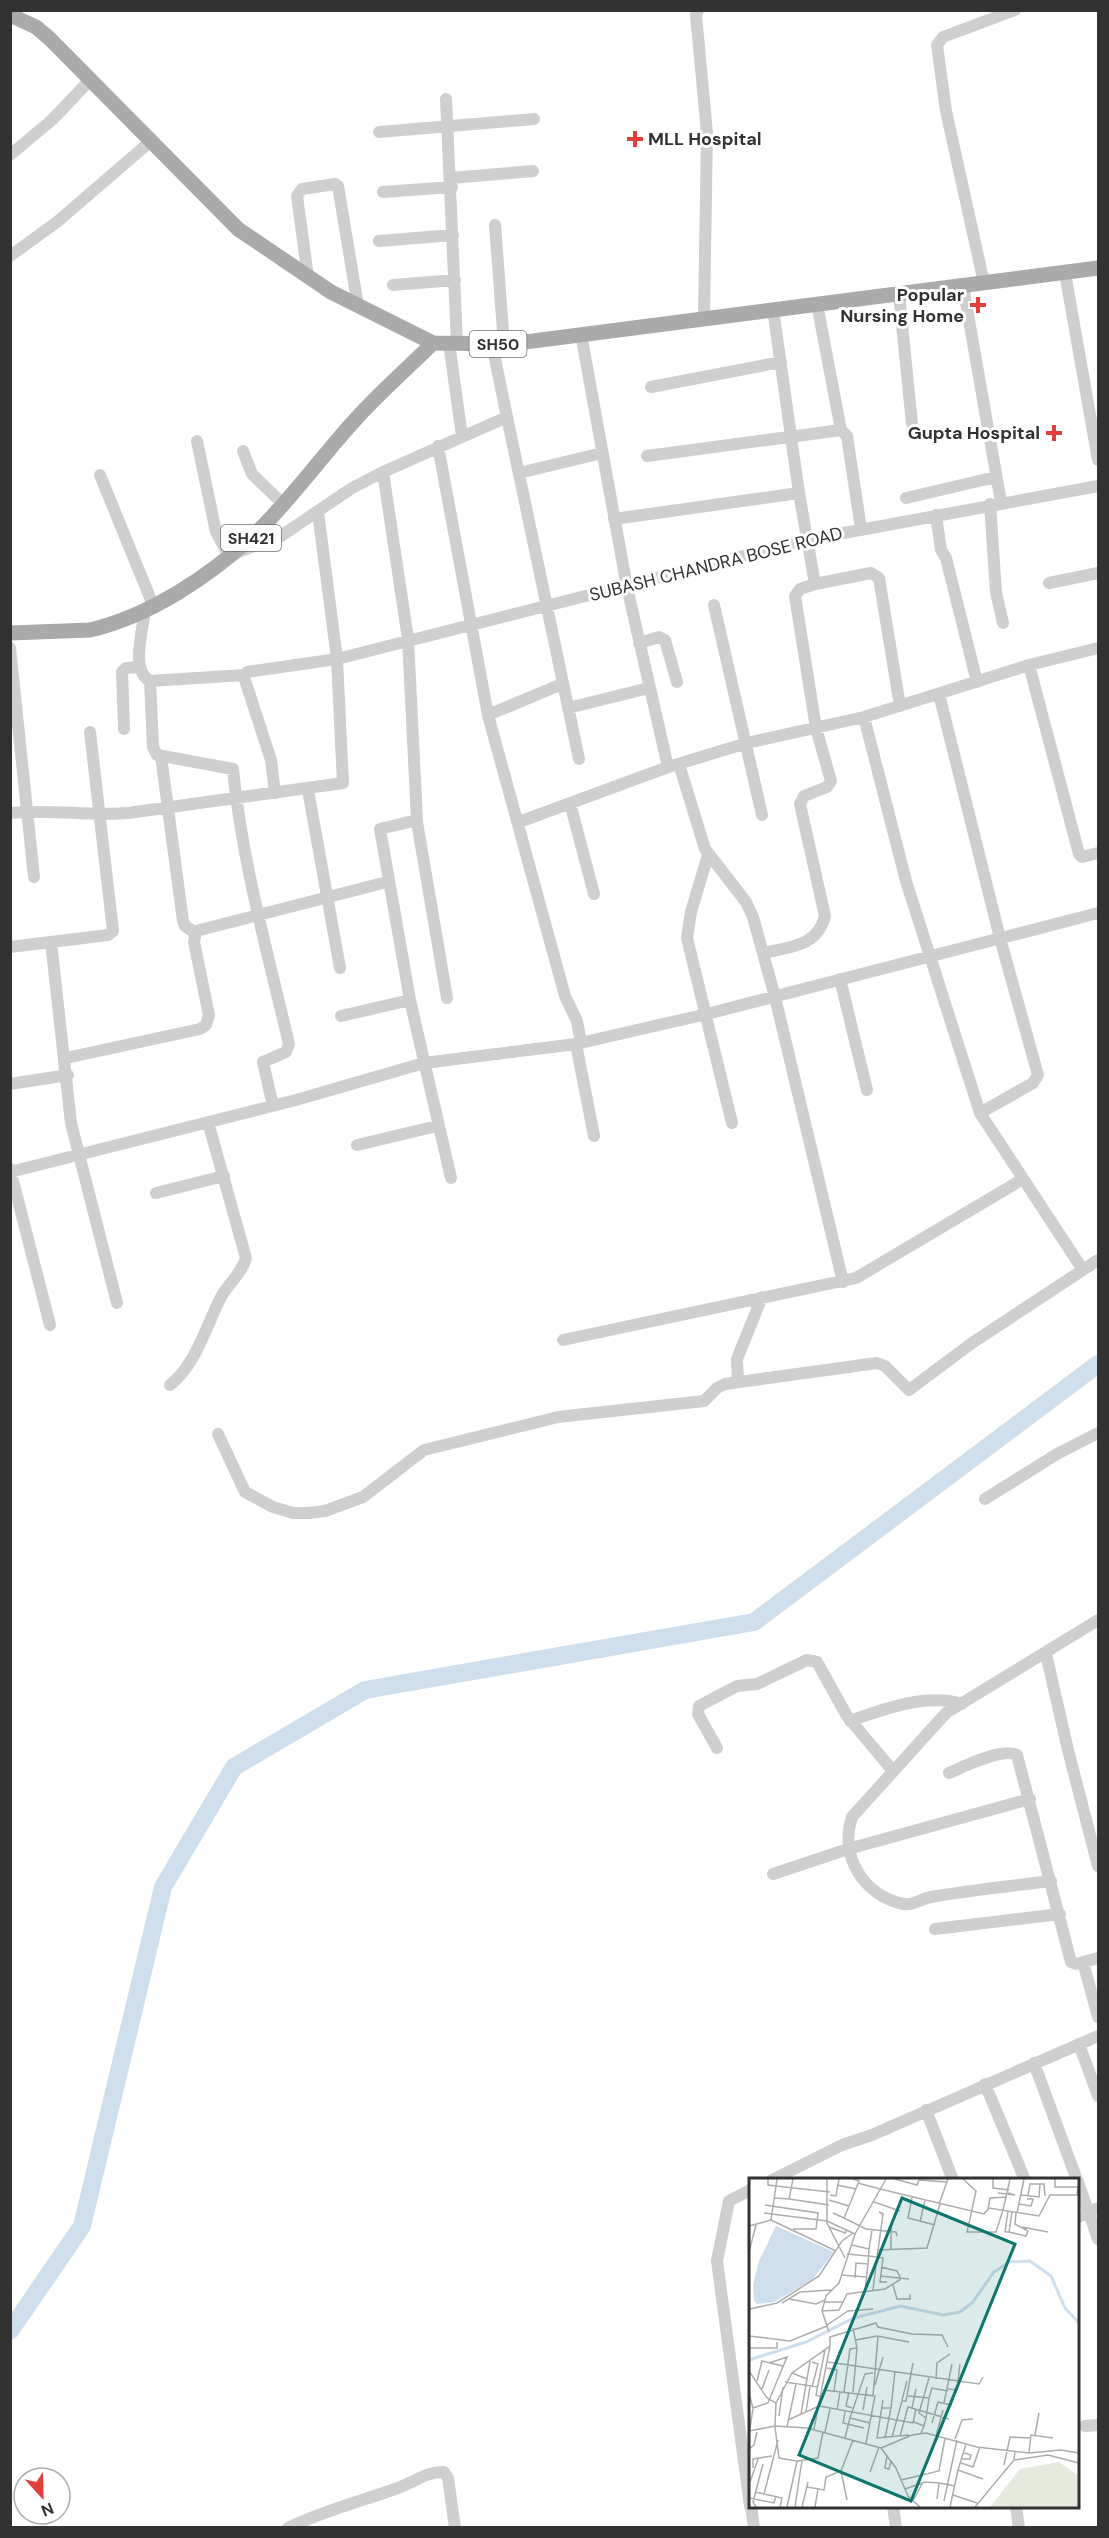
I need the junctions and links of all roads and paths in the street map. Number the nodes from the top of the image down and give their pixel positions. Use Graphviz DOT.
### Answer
graph roads {
  1 [pos="1016,10"];
  2 [pos="696,12"];
  3 [pos="18,15"];
  4 [pos="91,79"];
  5 [pos="446,99"];
  6 [pos="534,119"];
  7 [pos="448,125"];
  8 [pos="379,132"];
  9 [pos="151,141"];
  10 [pos="10,155"];
  11 [pos="533,171"];
  12 [pos="452,183"];
  13 [pos="383,192"];
  14 [pos="495,225"];
  15 [pos="453,234"];
  16 [pos="379,241"];
  17 [pos="10,256"];
  18 [pos="1098,268"];
  19 [pos="1065,273"];
  20 [pos="308,277"];
  21 [pos="455,280"];
  22 [pos="984,284"];
  23 [pos="393,285"];
  24 [pos="963,286"];
  25 [pos="899,294"];
  26 [pos="817,304"];
  27 [pos="358,306"];
  28 [pos="773,309"];
  29 [pos="704,317"];
  30 [pos="581,334"];
  31 [pos="446,343"];
  32 [pos="498,344"];
  33 [pos="781,362"];
  34 [pos="651,387"];
  35 [pos="507,417"];
  36 [pos="912,424"];
  37 [pos="841,430"];
  38 [pos="790,435"];
  39 [pos="462,436"];
  40 [pos="197,441"];
  41 [pos="438,446"];
  42 [pos="243,451"];
  43 [pos="602,453"];
  44 [pos="647,456"];
  45 [pos="1098,460"];
  46 [pos="383,472"];
  47 [pos="519,473"];
  48 [pos="100,475"];
  49 [pos="996,477"];
  50 [pos="1098,486"];
  51 [pos="799,493"];
  52 [pos="906,498"];
  53 [pos="282,503"];
  54 [pos="995,503"];
  55 [pos="318,512"];
  56 [pos="936,515"];
  57 [pos="614,519"];
  58 [pos="861,529"];
  59 [pos="806,540"];
  60 [pos="231,555"];
  61 [pos="1098,573"];
  62 [pos="1050,583"];
  63 [pos="815,584"];
  64 [pos="627,587"];
  65 [pos="546,605"];
  66 [pos="714,605"];
  67 [pos="149,607"];
  68 [pos="1004,622"];
  69 [pos="470,624"];
  70 [pos="10,633"];
  71 [pos="408,639"];
  72 [pos="639,643"];
  73 [pos="10,648"];
  74 [pos="1098,648"];
  75 [pos="336,659"];
  76 [pos="1029,665"];
  77 [pos="139,667"];
  78 [pos="244,675"];
  79 [pos="150,681"];
  80 [pos="678,682"];
  81 [pos="977,682"];
  82 [pos="562,684"];
  83 [pos="649,688"];
  84 [pos="939,694"];
  85 [pos="900,706"];
  86 [pos="568,708"];
  87 [pos="488,715"];
  88 [pos="864,717"];
  89 [pos="816,728"];
  90 [pos="124,729"];
  91 [pos="90,732"];
  92 [pos="747,743"];
  93 [pos="161,756"];
  94 [pos="579,759"];
  95 [pos="673,765"];
  96 [pos="308,790"];
  97 [pos="275,793"];
  98 [pos="236,798"];
  99 [pos="570,803"];
  100 [pos="169,808"];
  101 [pos="28,811"];
  102 [pos="10,813"];
  103 [pos="100,815"];
  104 [pos="762,815"];
  105 [pos="417,822"];
  106 [pos="519,822"];
  107 [pos="1098,853"];
  108 [pos="708,855"];
  109 [pos="34,877"];
  110 [pos="387,882"];
  111 [pos="594,894"];
  112 [pos="325,897"];
  113 [pos="1098,913"];
  114 [pos="259,915"];
  115 [pos="194,932"];
  116 [pos="1000,938"];
  117 [pos="51,942"];
  118 [pos="10,947"];
  119 [pos="763,953"];
  120 [pos="929,956"];
  121 [pos="340,968"];
  122 [pos="840,979"];
  123 [pos="775,996"];
  124 [pos="447,998"];
  125 [pos="410,1000"];
  126 [pos="707,1014"];
  127 [pos="341,1016"];
  128 [pos="579,1043"];
  129 [pos="66,1058"];
  130 [pos="424,1063"];
  131 [pos="68,1075"];
  132 [pos="10,1084"];
  133 [pos="867,1090"];
  134 [pos="273,1106"];
  135 [pos="980,1113"];
  136 [pos="208,1122"];
  137 [pos="732,1123"];
  138 [pos="437,1126"];
  139 [pos="594,1136"];
  140 [pos="357,1145"];
  141 [pos="78,1155"];
  142 [pos="11,1171"];
  143 [pos="224,1176"];
  144 [pos="451,1178"];
  145 [pos="1023,1179"];
  146 [pos="156,1193"];
  147 [pos="1098,1260"];
  148 [pos="1083,1270"];
  149 [pos="843,1282"];
  150 [pos="762,1297"];
  151 [pos="117,1303"];
  152 [pos="50,1325"];
  153 [pos="563,1340"];
  154 [pos="738,1382"];
  155 [pos="170,1385"];
  156 [pos="1098,1433"];
  157 [pos="218,1434"];
  158 [pos="985,1499"];
  159 [pos="1098,1620"];
  160 [pos="1046,1654"];
  161 [pos="962,1704"];
  162 [pos="850,1720"];
  163 [pos="717,1748"];
  164 [pos="893,1771"];
  165 [pos="949,1773"];
  166 [pos="1030,1799"];
  167 [pos="848,1849"];
  168 [pos="1098,1866"];
  169 [pos="773,1874"];
  170 [pos="1051,1881"];
  171 [pos="1060,1914"];
  172 [pos="935,1929"];
  173 [pos="1098,1958"];
  174 [pos="1083,1962"];
  175 [pos="1098,2017"];
  176 [pos="1098,2037"];
  177 [pos="1079,2044"];
  178 [pos="1034,2063"];
  179 [pos="985,2084"];
  180 [pos="1098,2096"];
  181 [pos="926,2110"];
  182 [pos="776,2178"];
  183 [pos="952,2178"];
  184 [pos="1024,2178"];
  185 [pos="1076,2178"];
  186 [pos="1079,2187"];
  187 [pos="749,2191"];
  188 [pos="1088,2213"];
  189 [pos="1098,2240"];
  190 [pos="745,2422"];
  191 [pos="1098,2425"];
  192 [pos="1085,2426"];
  193 [pos="749,2478"];
  194 [pos="751,2508"];
  195 [pos="893,2508"];
  196 [pos="1016,2508"];
  197 [pos="288,2528"];
  198 [pos="455,2528"];
  199 [pos="754,2528"];
  200 [pos="896,2528"];
  201 [pos="1019,2528"];
  1 -- 22 [label="street"];
  2 -- 29 [label="street"];
  3 -- 4 [label="main road, SH50"];
  4 -- 9 [label="main road, SH50"];
  4 -- 10 [label="street"];
  5 -- 7 [label="street"];
  6 -- 7 [label="street"];
  7 -- 8 [label="street"];
  7 -- 12 [label="street"];
  9 -- 17 [label="street"];
  9 -- 20 [label="main road, SH50"];
  11 -- 12 [label="street"];
  12 -- 13 [label="street"];
  12 -- 15 [label="street"];
  14 -- 32 [label="street"];
  15 -- 16 [label="street"];
  15 -- 21 [label="street"];
  18 -- 19 [label="main road, SH50"];
  19 -- 22 [label="main road, SH50"];
  19 -- 45 [label="street"];
  20 -- 27 [label="main road, SH50"];
  20 -- 27 [label="street"];
  21 -- 23 [label="street"];
  21 -- 31 [label="street"];
  22 -- 24 [label="main road, SH50"];
  24 -- 25 [label="main road, SH50"];
  24 -- 49 [label="street"];
  25 -- 26 [label="main road, SH50"];
  25 -- 36 [label="street"];
  26 -- 28 [label="main road, SH50"];
  26 -- 37 [label="street"];
  27 -- 31 [label="main road, SH50"];
  28 -- 29 [label="main road, SH50"];
  28 -- 33 [label="street"];
  29 -- 30 [label="main road, SH50"];
  30 -- 32 [label="main road, SH50"];
  30 -- 43 [label="street"];
  31 -- 32 [label="main road, SH50"];
  31 -- 39 [label="street"];
  31 -- 53 [label="main road, SH421"];
  32 -- 35 [label="street"];
  33 -- 34 [label="street"];
  33 -- 38 [label="street"];
  35 -- 39 [label="street"];
  35 -- 47 [label="street"];
  37 -- 38 [label="street"];
  37 -- 58 [label="street"];
  38 -- 44 [label="street"];
  38 -- 51 [label="street"];
  39 -- 41 [label="street"];
  40 -- 60 [label="street"];
  41 -- 46 [label="street"];
  41 -- 69 [label="street"];
  42 -- 53 [label="street"];
  43 -- 47 [label="street"];
  43 -- 57 [label="street"];
  46 -- 55 [label="street"];
  46 -- 71 [label="street"];
  47 -- 65 [label="street"];
  48 -- 67 [label="street"];
  49 -- 52 [label="street"];
  49 -- 54 [label="street"];
  50 -- 54 [label="street, SUBASH CHANDRA BOSE ROAD"];
  51 -- 57 [label="street"];
  51 -- 59 [label="street"];
  53 -- 60 [label="main road, SH421"];
  54 -- 56 [label="street, SUBASH CHANDRA BOSE ROAD"];
  54 -- 68 [label="street"];
  55 -- 60 [label="street"];
  55 -- 75 [label="street"];
  56 -- 58 [label="street, SUBASH CHANDRA BOSE ROAD"];
  56 -- 81 [label="street"];
  57 -- 64 [label="street"];
  58 -- 59 [label="street, SUBASH CHANDRA BOSE ROAD"];
  59 -- 63 [label="street"];
  59 -- 64 [label="street, SUBASH CHANDRA BOSE ROAD"];
  60 -- 67 [label="main road, SH421"];
  61 -- 62 [label="street"];
  63 -- 85 [label="street"];
  63 -- 89 [label="street"];
  64 -- 65 [label="street, SUBASH CHANDRA BOSE ROAD"];
  64 -- 72 [label="street"];
  65 -- 69 [label="street, SUBASH CHANDRA BOSE ROAD"];
  65 -- 82 [label="street"];
  66 -- 92 [label="street"];
  67 -- 70 [label="main road, SH421"];
  67 -- 77 [label="street"];
  69 -- 71 [label="street, SUBASH CHANDRA BOSE ROAD"];
  69 -- 87 [label="street"];
  71 -- 75 [label="street, SUBASH CHANDRA BOSE ROAD"];
  71 -- 105 [label="street"];
  72 -- 80 [label="street"];
  72 -- 83 [label="street"];
  73 -- 101 [label="street"];
  74 -- 76 [label="street"];
  75 -- 78 [label="street, SUBASH CHANDRA BOSE ROAD"];
  75 -- 96 [label="street"];
  76 -- 81 [label="street"];
  76 -- 107 [label="street"];
  77 -- 79 [label="street"];
  77 -- 90 [label="street"];
  78 -- 79 [label="street, SUBASH CHANDRA BOSE ROAD"];
  78 -- 97 [label="street"];
  79 -- 93 [label="street"];
  81 -- 84 [label="street"];
  82 -- 86 [label="street"];
  82 -- 87 [label="street"];
  83 -- 86 [label="street"];
  83 -- 95 [label="street"];
  84 -- 85 [label="street"];
  84 -- 116 [label="street"];
  85 -- 88 [label="street"];
  86 -- 94 [label="street"];
  87 -- 106 [label="street"];
  88 -- 89 [label="street"];
  88 -- 120 [label="street"];
  89 -- 92 [label="street"];
  89 -- 119 [label="street"];
  91 -- 103 [label="street"];
  92 -- 95 [label="street"];
  92 -- 104 [label="street"];
  93 -- 98 [label="street"];
  93 -- 100 [label="street"];
  95 -- 99 [label="street"];
  95 -- 108 [label="street"];
  96 -- 97 [label="street"];
  96 -- 112 [label="street"];
  97 -- 98 [label="street"];
  98 -- 100 [label="street"];
  98 -- 114 [label="street"];
  99 -- 106 [label="street"];
  99 -- 111 [label="street"];
  100 -- 103 [label="street"];
  100 -- 115 [label="street"];
  101 -- 102 [label="street"];
  101 -- 103 [label="street"];
  101 -- 109 [label="street"];
  103 -- 117 [label="street"];
  105 -- 110 [label="street"];
  105 -- 124 [label="street"];
  106 -- 128 [label="street"];
  108 -- 119 [label="street"];
  108 -- 126 [label="street"];
  110 -- 112 [label="street"];
  110 -- 125 [label="street"];
  112 -- 114 [label="street"];
  112 -- 121 [label="street"];
  113 -- 116 [label="street"];
  114 -- 115 [label="street"];
  114 -- 134 [label="street"];
  115 -- 129 [label="street"];
  116 -- 120 [label="street"];
  116 -- 135 [label="street"];
  117 -- 118 [label="street"];
  117 -- 129 [label="street"];
  119 -- 123 [label="street"];
  120 -- 122 [label="street"];
  120 -- 135 [label="street"];
  122 -- 123 [label="street"];
  122 -- 133 [label="street"];
  123 -- 126 [label="street"];
  123 -- 149 [label="street"];
  125 -- 127 [label="street"];
  125 -- 130 [label="street"];
  126 -- 128 [label="street"];
  126 -- 137 [label="street"];
  128 -- 130 [label="street"];
  128 -- 139 [label="street"];
  129 -- 131 [label="street"];
  130 -- 134 [label="street"];
  130 -- 138 [label="street"];
  131 -- 132 [label="street"];
  131 -- 141 [label="street"];
  134 -- 136 [label="street"];
  135 -- 145 [label="street"];
  136 -- 141 [label="street"];
  136 -- 143 [label="street"];
  138 -- 140 [label="street"];
  138 -- 144 [label="street"];
  141 -- 142 [label="street"];
  141 -- 151 [label="street"];
  142 -- 152 [label="street"];
  143 -- 146 [label="street"];
  143 -- 155 [label="street"];
  145 -- 148 [label="street"];
  145 -- 149 [label="street"];
  147 -- 148 [label="street"];
  148 -- 154 [label="street"];
  149 -- 150 [label="street"];
  150 -- 153 [label="street"];
  150 -- 154 [label="street"];
  154 -- 157 [label="street"];
  156 -- 158 [label="street"];
  159 -- 160 [label="street"];
  160 -- 161 [label="street"];
  160 -- 168 [label="street"];
  161 -- 162 [label="street"];
  161 -- 164 [label="street"];
  162 -- 163 [label="street"];
  162 -- 164 [label="street"];
  164 -- 167 [label="street"];
  165 -- 166 [label="street"];
  166 -- 167 [label="street"];
  166 -- 170 [label="street"];
  167 -- 169 [label="street"];
  167 -- 170 [label="street"];
  170 -- 171 [label="street"];
  171 -- 172 [label="street"];
  171 -- 174 [label="street"];
  173 -- 174 [label="street"];
  174 -- 175 [label="street"];
  176 -- 177 [label="street"];
  177 -- 178 [label="street"];
  177 -- 180 [label="street"];
  178 -- 179 [label="street"];
  178 -- 185 [label="street"];
  179 -- 181 [label="street"];
  179 -- 184 [label="street"];
  181 -- 182 [label="street"];
  181 -- 183 [label="street"];
  186 -- 188 [label="street"];
  187 -- 190 [label="street"];
  188 -- 189 [label="street"];
  190 -- 193 [label="street"];
  191 -- 192 [label="street"];
  194 -- 199 [label="street"];
  195 -- 200 [label="street"];
  196 -- 201 [label="street"];
  197 -- 198 [label="street"];
}
